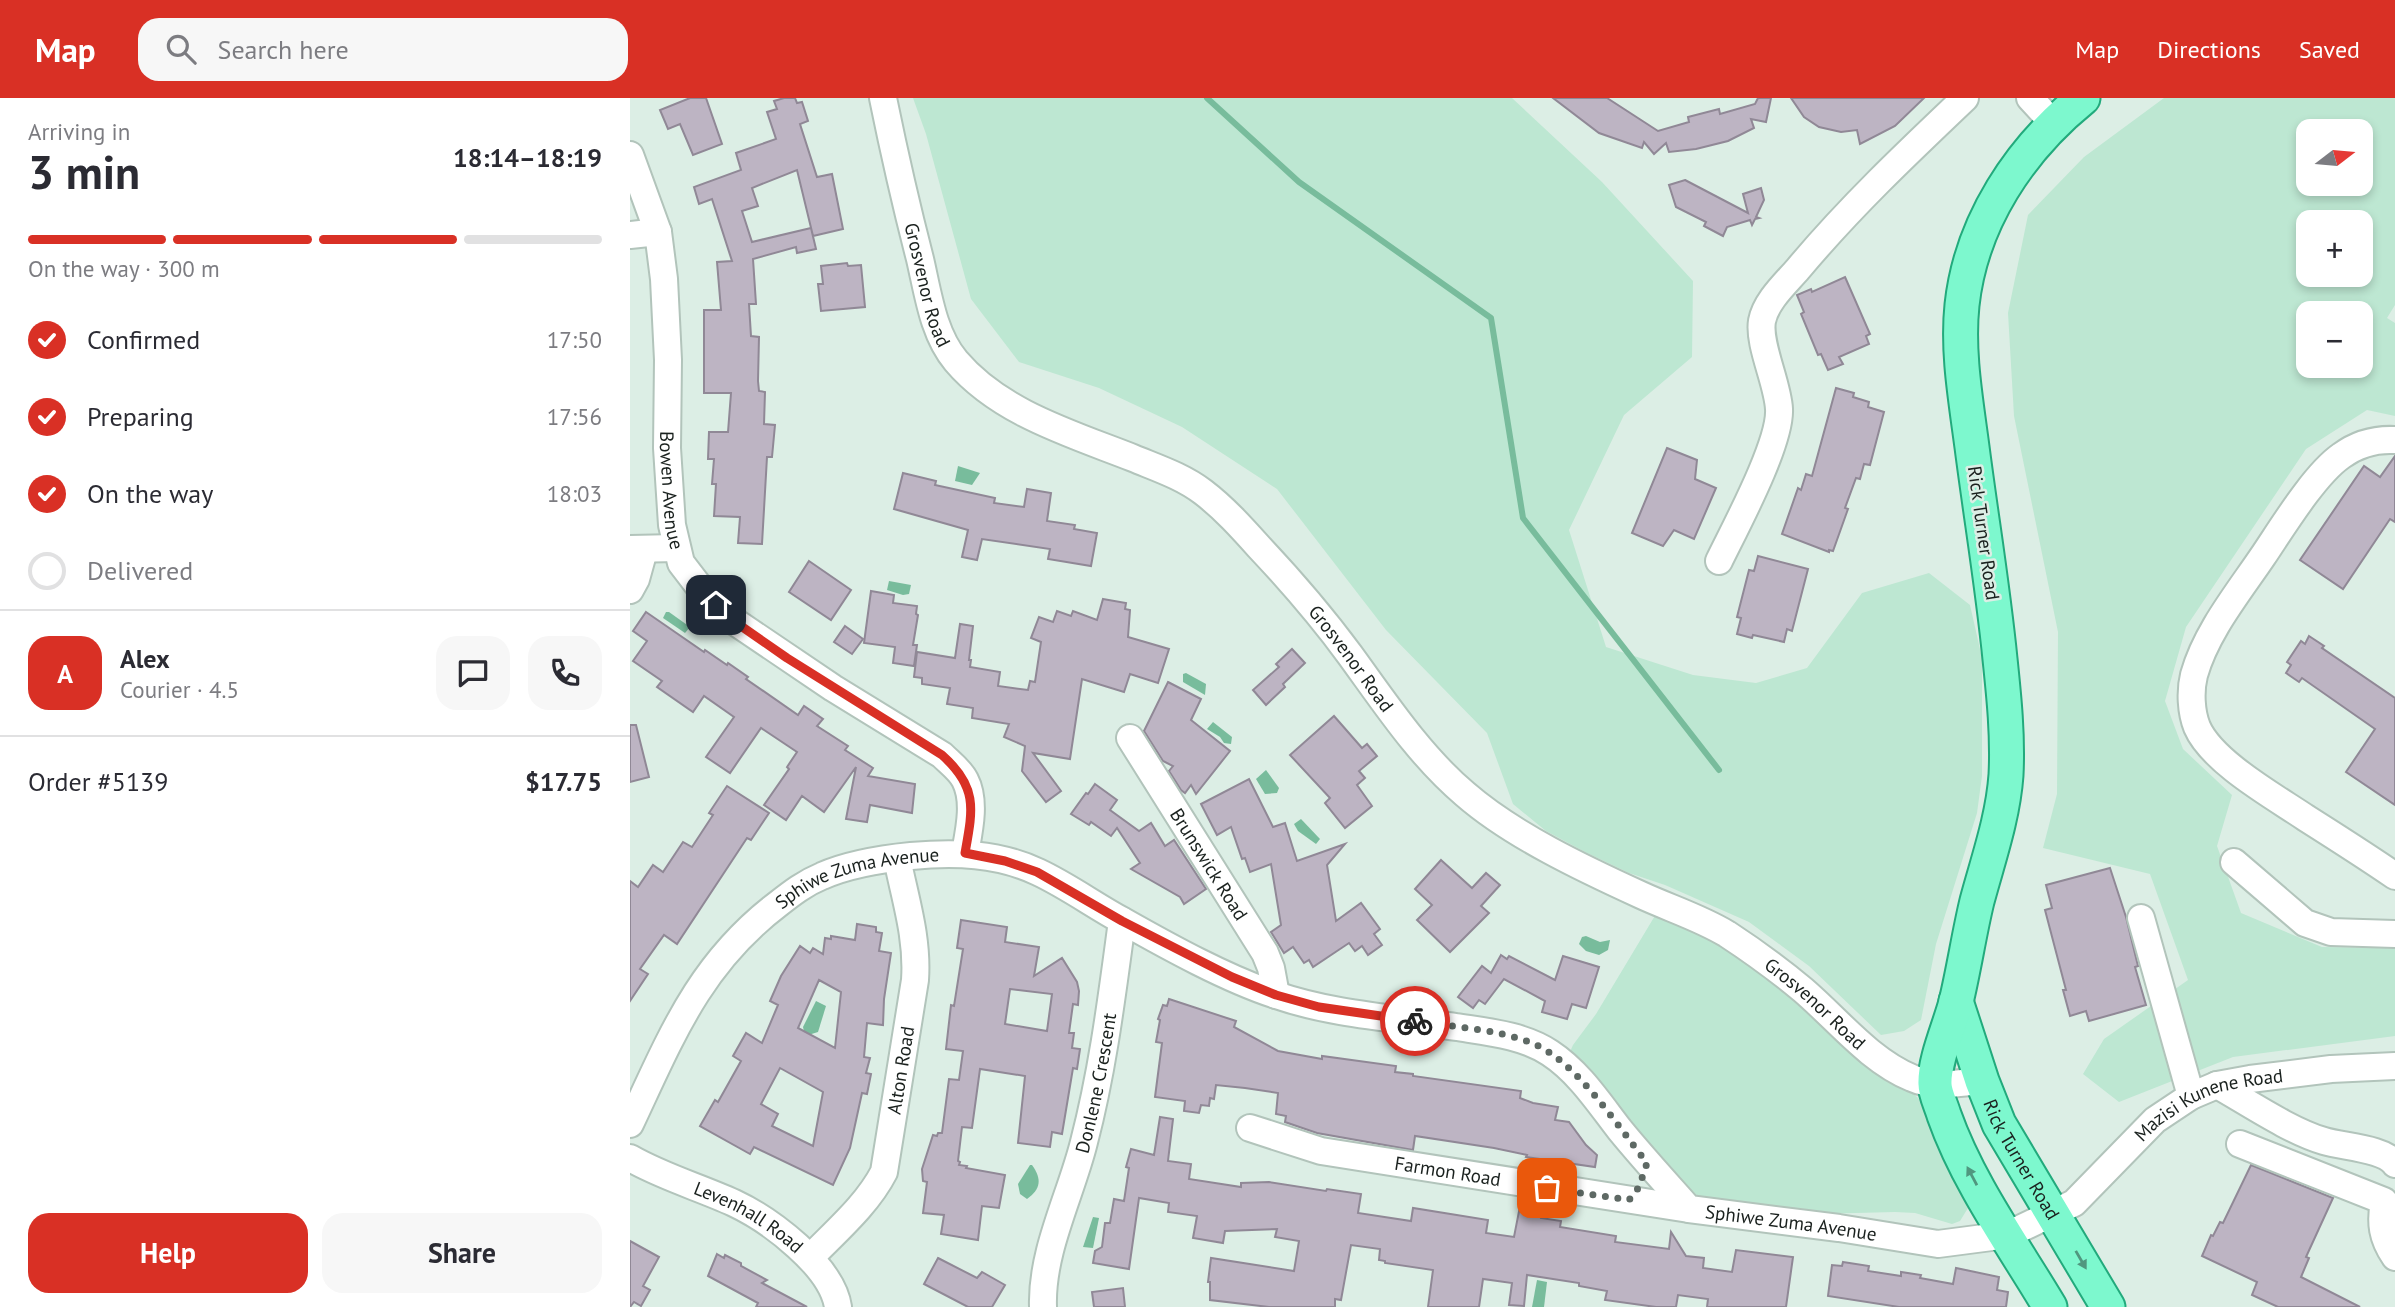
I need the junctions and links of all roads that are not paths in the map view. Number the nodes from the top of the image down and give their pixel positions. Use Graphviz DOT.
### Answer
graph roads {
  1 [pos="883,98"];
  2 [pos="1965,98"];
  3 [pos="2030,98"];
  4 [pos="2083,98"];
  5 [pos="2053,123"];
  6 [pos="630,155"];
  7 [pos="657,232"];
  8 [pos="630,235"];
  9 [pos="2395,440"];
  10 [pos="676,548"];
  11 [pos="637,550"];
  12 [pos="1719,561"];
  13 [pos="630,590"];
  14 [pos="1130,738"];
  15 [pos="965,853"];
  16 [pos="897,858"];
  17 [pos="2234,862"];
  18 [pos="2395,876"];
  19 [pos="2141,918"];
  20 [pos="1122,921"];
  21 [pos="2395,934"];
  22 [pos="1276,995"];
  23 [pos="1956,1001"];
  24 [pos="2395,1066"];
  25 [pos="1982,1081"];
  26 [pos="1935,1084"];
  27 [pos="2217,1085"];
  28 [pos="2191,1096"];
  29 [pos="630,1124"];
  30 [pos="1250,1128"];
  31 [pos="2240,1144"];
  32 [pos="630,1158"];
  33 [pos="1647,1163"];
  34 [pos="2395,1164"];
  35 [pos="2389,1190"];
  36 [pos="1629,1200"];
  37 [pos="1689,1209"];
  38 [pos="2054,1214"];
  39 [pos="2007,1235"];
  40 [pos="2395,1257"];
  41 [pos="810,1258"];
  42 [pos="838,1307"];
  43 [pos="1044,1307"];
  44 [pos="2050,1307"];
  45 [pos="2108,1307"];
  1 -- 26 [label="street, Grosvenor Road"];
  2 -- 12 [label="street"];
  3 -- 5 [label="street"];
  4 -- 5 [label="main road, Rick Turner Road"];
  5 -- 23 [label="main road, Rick Turner Road"];
  6 -- 7 [label="street, Bowen Avenue"];
  7 -- 8 [label="street"];
  7 -- 10 [label="street, Bowen Avenue"];
  9 -- 18 [label="street"];
  10 -- 11 [label="street"];
  10 -- 15 [label="street, Bowen Avenue"];
  11 -- 13 [label="street"];
  14 -- 22 [label="street, Brunswick Road"];
  15 -- 16 [label="street, Sphiwe Zuma Avenue"];
  15 -- 20 [label="street, Sphiwe Zuma Avenue"];
  16 -- 29 [label="street, Sphiwe Zuma Avenue"];
  16 -- 41 [label="street, Alton Road"];
  17 -- 21 [label="street"];
  19 -- 28 [label="street"];
  20 -- 22 [label="street, Sphiwe Zuma Avenue"];
  20 -- 43 [label="street, Donlene Crescent"];
  22 -- 33 [label="street, Sphiwe Zuma Avenue"];
  23 -- 25 [label="main road, Rick Turner Road"];
  23 -- 26 [label="main road, Rick Turner Road"];
  24 -- 27 [label="street, Mazisi Kunene Road"];
  25 -- 26 [label="street, Grosvenor Road"];
  25 -- 38 [label="main road, Rick Turner Road"];
  39 -- 26 [label="main road, Rick Turner Road, one-way"];
  27 -- 28 [label="street, Mazisi Kunene Road"];
  27 -- 34 [label="street"];
  28 -- 38 [label="street, Mazisi Kunene Road"];
  30 -- 36 [label="street, Farmon Road"];
  31 -- 35 [label="street"];
  32 -- 41 [label="street, Levenhall Road"];
  33 -- 36 [label="street"];
  33 -- 37 [label="street, Sphiwe Zuma Avenue"];
  35 -- 40 [label="street"];
  36 -- 37 [label="street, Farmon Road"];
  37 -- 39 [label="street, Sphiwe Zuma Avenue"];
  38 -- 39 [label="street, Sphiwe Zuma Avenue"];
  38 -- 45 [label="main road, Rick Turner Road, one-way"];
  39 -- 44 [label="main road, Rick Turner Road"];
  41 -- 42 [label="street, Levenhall Road"];
}
